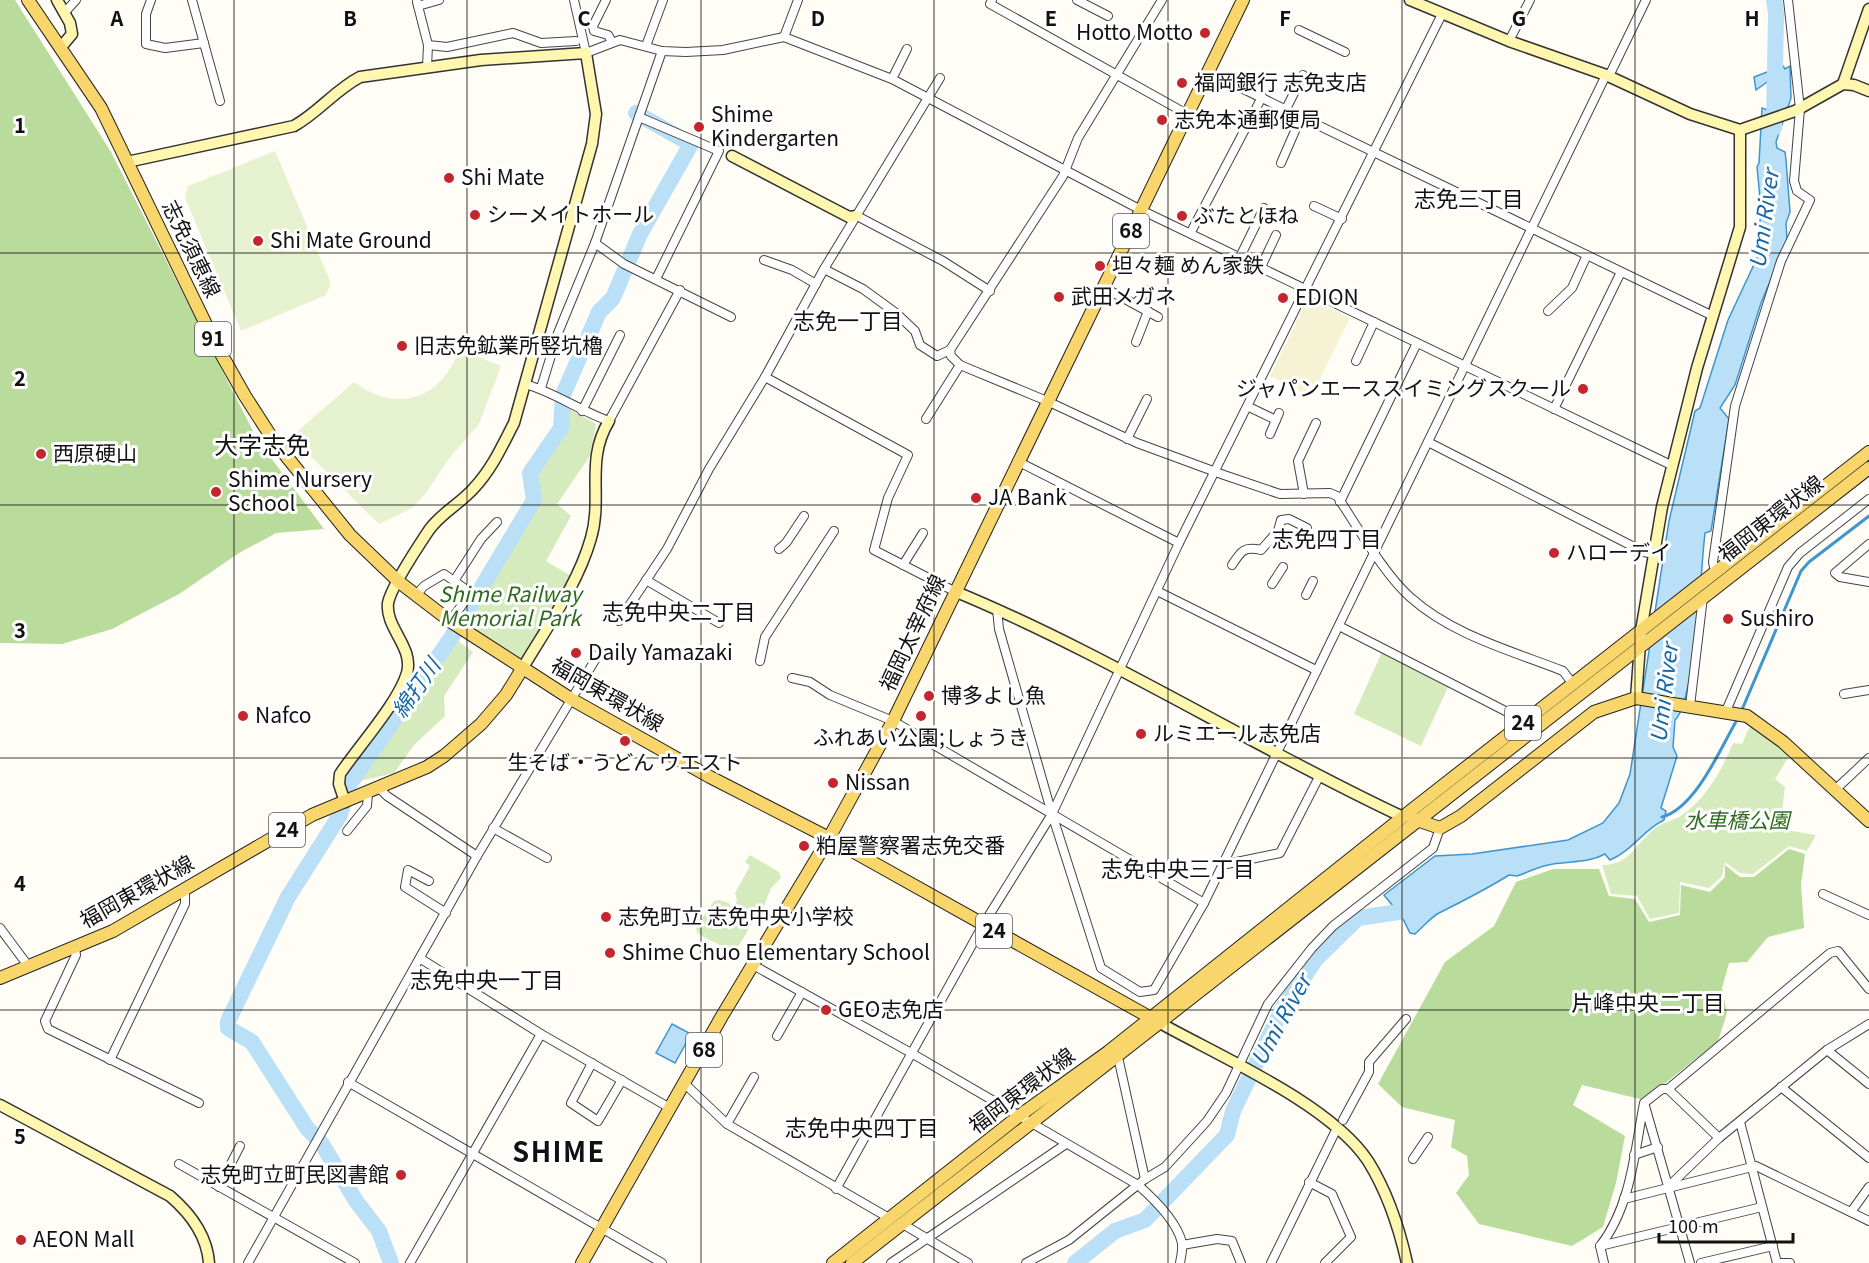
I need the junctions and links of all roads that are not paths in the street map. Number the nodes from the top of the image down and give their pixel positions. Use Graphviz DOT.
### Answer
graph roads {
  1 [pos="28,0"];
  2 [pos="57,0"];
  3 [pos="76,0"];
  4 [pos="151,0"];
  5 [pos="192,0"];
  6 [pos="439,0"];
  7 [pos="574,0"];
  8 [pos="606,0"];
  9 [pos="663,0"];
  10 [pos="798,0"];
  11 [pos="992,0"];
  12 [pos="1077,0"];
  13 [pos="1162,0"];
  14 [pos="1242,0"];
  15 [pos="1410,0"];
  16 [pos="1530,0"];
  17 [pos="1646,0"];
  18 [pos="1788,0"];
  19 [pos="1087,2"];
  20 [pos="1869,9"];
  21 [pos="65,12"];
  22 [pos="1442,14"];
  23 [pos="1108,16"];
  24 [pos="1299,30"];
  25 [pos="784,38"];
  26 [pos="576,41"];
  27 [pos="1509,41"];
  28 [pos="612,42"];
  29 [pos="204,44"];
  30 [pos="428,45"];
  31 [pos="646,45"];
  32 [pos="62,46"];
  33 [pos="907,49"];
  34 [pos="662,51"];
  35 [pos="1345,52"];
  36 [pos="586,53"];
  37 [pos="428,67"];
  38 [pos="1208,72"];
  39 [pos="1116,73"];
  40 [pos="1303,75"];
  41 [pos="1608,76"];
  42 [pos="940,78"];
  43 [pos="892,80"];
  44 [pos="1843,84"];
  45 [pos="1869,91"];
  46 [pos="1262,97"];
  47 [pos="929,99"];
  48 [pos="220,101"];
  49 [pos="1286,109"];
  50 [pos="1797,110"];
  51 [pos="1187,114"];
  52 [pos="639,117"];
  53 [pos="1301,117"];
  54 [pos="1743,130"];
  55 [pos="1374,151"];
  56 [pos="732,156"];
  57 [pos="127,162"];
  58 [pos="1281,163"];
  59 [pos="1066,169"];
  60 [pos="1314,206"];
  61 [pos="1264,208"];
  62 [pos="1141,210"];
  63 [pos="857,216"];
  64 [pos="1342,219"];
  65 [pos="1532,228"];
  66 [pos="1191,232"];
  67 [pos="1276,235"];
  68 [pos="595,243"];
  69 [pos="1587,255"];
  70 [pos="1240,257"];
  71 [pos="764,260"];
  72 [pos="1261,267"];
  73 [pos="824,269"];
  74 [pos="1621,272"];
  75 [pos="656,279"];
  76 [pos="816,284"];
  77 [pos="1103,287"];
  78 [pos="680,290"];
  79 [pos="1148,290"];
  80 [pos="1307,290"];
  81 [pos="990,291"];
  82 [pos="1136,304"];
  83 [pos="1148,311"];
  84 [pos="1548,311"];
  85 [pos="1713,316"];
  86 [pos="731,317"];
  87 [pos="1158,317"];
  88 [pos="1374,322"];
  89 [pos="620,335"];
  90 [pos="1136,342"];
  91 [pos="1417,343"];
  92 [pos="951,350"];
  93 [pos="1356,361"];
  94 [pos="960,365"];
  95 [pos="1465,366"];
  96 [pos="765,377"];
  97 [pos="525,384"];
  98 [pos="541,388"];
  99 [pos="1147,399"];
  100 [pos="1047,401"];
  101 [pos="1249,407"];
  102 [pos="1554,409"];
  103 [pos="582,411"];
  104 [pos="926,419"];
  105 [pos="609,421"];
  106 [pos="1316,423"];
  107 [pos="1270,434"];
  108 [pos="1127,439"];
  109 [pos="1428,442"];
  110 [pos="1869,452"];
  111 [pos="1017,461"];
  112 [pos="1671,465"];
  113 [pos="1869,468"];
  114 [pos="1217,472"];
  115 [pos="1304,494"];
  116 [pos="1869,499"];
  117 [pos="1340,502"];
  118 [pos="804,516"];
  119 [pos="497,522"];
  120 [pos="1307,528"];
  121 [pos="834,531"];
  122 [pos="923,533"];
  123 [pos="1179,543"];
  124 [pos="1869,544"];
  125 [pos="779,549"];
  126 [pos="1375,552"];
  127 [pos="1654,554"];
  128 [pos="903,565"];
  129 [pos="1232,565"];
  130 [pos="1283,567"];
  131 [pos="1714,572"];
  132 [pos="646,580"];
  133 [pos="454,581"];
  134 [pos="1313,581"];
  135 [pos="399,582"];
  136 [pos="1869,582"];
  137 [pos="1272,584"];
  138 [pos="954,591"];
  139 [pos="1157,591"];
  140 [pos="1701,593"];
  141 [pos="416,595"];
  142 [pos="1306,595"];
  143 [pos="997,609"];
  144 [pos="450,621"];
  145 [pos="619,621"];
  146 [pos="719,622"];
  147 [pos="1339,626"];
  148 [pos="1642,637"];
  149 [pos="598,655"];
  150 [pos="760,661"];
  151 [pos="522,669"];
  152 [pos="1120,670"];
  153 [pos="1316,670"];
  154 [pos="792,678"];
  155 [pos="1573,684"];
  156 [pos="1869,690"];
  157 [pos="1844,694"];
  158 [pos="1639,698"];
  159 [pos="571,699"];
  160 [pos="1687,706"];
  161 [pos="1728,712"];
  162 [pos="893,721"];
  163 [pos="1523,723"];
  164 [pos="1276,753"];
  165 [pos="1869,758"];
  166 [pos="1320,775"];
  167 [pos="380,789"];
  168 [pos="1836,789"];
  169 [pos="368,793"];
  170 [pos="345,802"];
  171 [pos="1052,814"];
  172 [pos="1402,817"];
  173 [pos="1418,820"];
  174 [pos="1869,821"];
  175 [pos="493,828"];
  176 [pos="1440,828"];
  177 [pos="347,831"];
  178 [pos="829,838"];
  179 [pos="477,856"];
  180 [pos="548,858"];
  181 [pos="1222,865"];
  182 [pos="429,881"];
  183 [pos="185,890"];
  184 [pos="1822,894"];
  185 [pos="1204,903"];
  186 [pos="446,913"];
  187 [pos="1869,915"];
  188 [pos="983,925"];
  189 [pos="0,928"];
  190 [pos="75,948"];
  191 [pos="421,959"];
  192 [pos="753,965"];
  193 [pos="29,967"];
  194 [pos="0,978"];
  195 [pos="1869,989"];
  196 [pos="802,992"];
  197 [pos="1406,1019"];
  198 [pos="1155,1020"];
  199 [pos="1869,1024"];
  200 [pos="541,1034"];
  201 [pos="777,1036"];
  202 [pos="1827,1050"];
  203 [pos="913,1054"];
  204 [pos="1118,1057"];
  205 [pos="110,1060"];
  206 [pos="592,1064"];
  207 [pos="1237,1066"];
  208 [pos="754,1077"];
  209 [pos="622,1080"];
  210 [pos="348,1082"];
  211 [pos="685,1084"];
  212 [pos="1869,1084"];
  213 [pos="1781,1088"];
  214 [pos="1668,1089"];
  215 [pos="199,1103"];
  216 [pos="1644,1103"];
  217 [pos="0,1105"];
  218 [pos="670,1108"];
  219 [pos="1024,1119"];
  220 [pos="1740,1122"];
  221 [pos="727,1124"];
  222 [pos="1340,1124"];
  223 [pos="1428,1137"];
  224 [pos="1719,1138"];
  225 [pos="1066,1144"];
  226 [pos="240,1146"];
  227 [pos="1658,1147"];
  228 [pos="472,1154"];
  229 [pos="1634,1155"];
  230 [pos="1869,1158"];
  231 [pos="1413,1160"];
  232 [pos="179,1164"];
  233 [pos="1752,1167"];
  234 [pos="1145,1179"];
  235 [pos="1309,1182"];
  236 [pos="1669,1186"];
  237 [pos="219,1187"];
  238 [pos="1140,1187"];
  239 [pos="1869,1187"];
  240 [pos="836,1189"];
  241 [pos="1624,1199"];
  242 [pos="1762,1207"];
  243 [pos="1851,1212"];
  244 [pos="273,1217"];
  245 [pos="889,1218"];
  246 [pos="1869,1221"];
  247 [pos="901,1223"];
  248 [pos="601,1226"];
  249 [pos="1681,1227"];
  250 [pos="926,1238"];
  251 [pos="1182,1245"];
  252 [pos="1600,1246"];
  253 [pos="1773,1246"];
  254 [pos="659,1262"];
  255 [pos="209,1263"];
  256 [pos="248,1263"];
  257 [pos="354,1263"];
  258 [pos="410,1263"];
  259 [pos="582,1263"];
  260 [pos="833,1263"];
  261 [pos="852,1263"];
  262 [pos="891,1263"];
  263 [pos="968,1263"];
  264 [pos="1026,1263"];
  265 [pos="1180,1263"];
  266 [pos="1241,1263"];
  267 [pos="1271,1263"];
  268 [pos="1325,1263"];
  269 [pos="1407,1263"];
  270 [pos="1604,1263"];
  271 [pos="1690,1263"];
  272 [pos="1701,1263"];
  273 [pos="1778,1263"];
  274 [pos="1790,1263"];
  1 -- 32 [label="main road, 志免須恵線 / 91"];
  2 -- 21 [label="street"];
  3 -- 21 [label="street"];
  4 -- 29 [label="street"];
  5 -- 29 [label="street"];
  6 -- 30 [label="street"];
  7 -- 36 [label="street"];
  8 -- 28 [label="street"];
  9 -- 31 [label="street"];
  10 -- 25 [label="street"];
  11 -- 39 [label="street"];
  12 -- 19 [label="street"];
  13 -- 39 [label="street"];
  14 -- 38 [label="main road, 福岡太宰府線 / 68"];
  15 -- 22 [label="street"];
  16 -- 27 [label="street"];
  17 -- 41 [label="street"];
  18 -- 50 [label="street"];
  19 -- 23 [label="street"];
  20 -- 44 [label="street"];
  21 -- 32 [label="street"];
  22 -- 27 [label="street"];
  22 -- 55 [label="street"];
  24 -- 35 [label="street"];
  25 -- 34 [label="street"];
  25 -- 43 [label="street"];
  26 -- 30 [label="street"];
  27 -- 41 [label="street"];
  28 -- 31 [label="street"];
  28 -- 36 [label="street"];
  29 -- 48 [label="street"];
  30 -- 37 [label="street"];
  31 -- 34 [label="street"];
  32 -- 57 [label="main road, 志免須恵線 / 91"];
  33 -- 43 [label="street"];
  34 -- 52 [label="street"];
  36 -- 37 [label="street"];
  36 -- 97 [label="street"];
  37 -- 57 [label="street"];
  38 -- 46 [label="street"];
  38 -- 51 [label="main road, 福岡太宰府線 / 68"];
  39 -- 51 [label="street"];
  39 -- 59 [label="street"];
  40 -- 49 [label="street"];
  41 -- 54 [label="street"];
  41 -- 65 [label="street"];
  42 -- 47 [label="street"];
  43 -- 47 [label="street"];
  44 -- 45 [label="street"];
  44 -- 50 [label="street"];
  46 -- 49 [label="street"];
  46 -- 66 [label="street"];
  47 -- 59 [label="street"];
  47 -- 63 [label="street"];
  49 -- 53 [label="street"];
  50 -- 54 [label="street"];
  50 -- 131 [label="street"];
  51 -- 62 [label="main road, 福岡太宰府線 / 68"];
  52 -- 68 [label="street"];
  52 -- 75 [label="street"];
  53 -- 55 [label="street"];
  53 -- 58 [label="street"];
  54 -- 85 [label="street"];
  55 -- 64 [label="street"];
  55 -- 65 [label="street"];
  56 -- 63 [label="street"];
  57 -- 135 [label="main road, 志免須恵線 / 91"];
  59 -- 62 [label="street"];
  59 -- 81 [label="street"];
  60 -- 64 [label="street"];
  61 -- 70 [label="street"];
  62 -- 66 [label="street"];
  62 -- 77 [label="main road, 福岡太宰府線 / 68"];
  63 -- 73 [label="street"];
  63 -- 81 [label="street"];
  64 -- 80 [label="street"];
  65 -- 69 [label="street"];
  65 -- 95 [label="street"];
  66 -- 70 [label="street"];
  67 -- 72 [label="street"];
  68 -- 75 [label="street"];
  68 -- 98 [label="street"];
  69 -- 74 [label="street"];
  69 -- 84 [label="street"];
  70 -- 72 [label="street"];
  71 -- 76 [label="street"];
  72 -- 80 [label="street"];
  73 -- 76 [label="street"];
  73 -- 92 [label="street"];
  74 -- 85 [label="street"];
  74 -- 102 [label="street"];
  75 -- 78 [label="street"];
  76 -- 96 [label="street"];
  77 -- 82 [label="street"];
  77 -- 100 [label="main road, 福岡太宰府線 / 68"];
  78 -- 86 [label="street"];
  78 -- 105 [label="street"];
  79 -- 82 [label="street"];
  80 -- 88 [label="street"];
  80 -- 101 [label="street"];
  81 -- 92 [label="street"];
  82 -- 83 [label="street"];
  83 -- 87 [label="street"];
  83 -- 90 [label="street"];
  85 -- 112 [label="street"];
  88 -- 91 [label="street"];
  88 -- 93 [label="street"];
  89 -- 103 [label="street"];
  91 -- 95 [label="street"];
  91 -- 117 [label="street"];
  92 -- 94 [label="street"];
  94 -- 100 [label="street"];
  94 -- 104 [label="street"];
  95 -- 102 [label="street"];
  95 -- 109 [label="street"];
  96 -- 128 [label="street"];
  96 -- 132 [label="street"];
  97 -- 98 [label="street"];
  97 -- 135 [label="street"];
  98 -- 103 [label="street"];
  99 -- 108 [label="street"];
  100 -- 108 [label="street"];
  100 -- 111 [label="main road, 福岡太宰府線 / 68"];
  101 -- 107 [label="street"];
  101 -- 114 [label="street"];
  102 -- 112 [label="street"];
  103 -- 105 [label="street"];
  105 -- 151 [label="street"];
  106 -- 115 [label="street"];
  108 -- 114 [label="street"];
  109 -- 126 [label="street"];
  109 -- 127 [label="street"];
  110 -- 131 [label="main road, 福岡東環状線 / 24"];
  111 -- 123 [label="street"];
  111 -- 138 [label="main road, 福岡太宰府線 / 68"];
  112 -- 127 [label="street"];
  113 -- 140 [label="main road, 福岡東環状線 / 24"];
  114 -- 115 [label="street"];
  114 -- 123 [label="street"];
  115 -- 117 [label="street"];
  116 -- 161 [label="street"];
  117 -- 126 [label="street"];
  118 -- 125 [label="street"];
  119 -- 133 [label="street"];
  120 -- 129 [label="street"];
  121 -- 150 [label="street"];
  122 -- 128 [label="street"];
  123 -- 139 [label="street"];
  124 -- 136 [label="street"];
  126 -- 147 [label="street"];
  126 -- 155 [label="street"];
  127 -- 148 [label="street"];
  128 -- 138 [label="street"];
  130 -- 137 [label="street"];
  131 -- 140 [label="main road, 福岡東環状線 / 24"];
  132 -- 145 [label="street"];
  132 -- 146 [label="street"];
  133 -- 141 [label="street"];
  133 -- 144 [label="street"];
  134 -- 142 [label="street"];
  135 -- 141 [label="main road, 志免須恵線 / 91"];
  135 -- 170 [label="street"];
  138 -- 143 [label="street"];
  138 -- 162 [label="main road, 福岡太宰府線 / 68"];
  139 -- 152 [label="street"];
  139 -- 153 [label="street"];
  140 -- 148 [label="main road, 24"];
  140 -- 148 [label="main road, 24"];
  140 -- 160 [label="street"];
  141 -- 144 [label="main road, 志免須恵線 / 91"];
  143 -- 152 [label="street"];
  143 -- 171 [label="street"];
  144 -- 151 [label="main road, 志免須恵線 / 91"];
  147 -- 153 [label="street"];
  147 -- 163 [label="street"];
  148 -- 155 [label="main road, 福岡東環状線 / 24"];
  148 -- 158 [label="street"];
  148 -- 173 [label="main road, 福岡東環状線 / 24"];
  149 -- 159 [label="street"];
  151 -- 159 [label="main road, 福岡東環状線 / 24"];
  151 -- 167 [label="main road, 福岡東環状線 / 24"];
  152 -- 164 [label="street"];
  152 -- 171 [label="street"];
  153 -- 164 [label="street"];
  154 -- 162 [label="street"];
  155 -- 163 [label="main road, 福岡東環状線 / 24"];
  156 -- 157 [label="street"];
  158 -- 160 [label="main road, 24"];
  158 -- 176 [label="main road, 24"];
  159 -- 175 [label="street"];
  159 -- 178 [label="main road, 福岡東環状線 / 24"];
  160 -- 161 [label="main road, 24"];
  161 -- 168 [label="main road, 24"];
  162 -- 171 [label="street"];
  162 -- 178 [label="main road, 福岡太宰府線 / 68"];
  163 -- 172 [label="main road, 福岡東環状線 / 24"];
  164 -- 166 [label="street"];
  164 -- 181 [label="street"];
  165 -- 168 [label="street"];
  166 -- 172 [label="street"];
  166 -- 181 [label="street"];
  167 -- 169 [label="main road, 福岡東環状線 / 24"];
  167 -- 179 [label="street"];
  168 -- 174 [label="main road, 24"];
  169 -- 170 [label="main road, 福岡東環状線 / 24"];
  169 -- 177 [label="street"];
  170 -- 183 [label="main road, 福岡東環状線 / 24"];
  171 -- 185 [label="street"];
  171 -- 185 [label="street"];
  171 -- 188 [label="street"];
  172 -- 173 [label="main road"];
  172 -- 198 [label="main road, 福岡東環状線 / 24"];
  173 -- 176 [label="main road"];
  173 -- 198 [label="main road, 福岡東環状線 / 24"];
  175 -- 179 [label="street"];
  175 -- 180 [label="street"];
  176 -- 207 [label="street"];
  178 -- 188 [label="main road, 福岡東環状線 / 24"];
  178 -- 192 [label="main road, 福岡太宰府線 / 68"];
  179 -- 186 [label="street"];
  181 -- 185 [label="street"];
  182 -- 186 [label="street"];
  183 -- 190 [label="main road, 福岡東環状線 / 24"];
  183 -- 205 [label="street"];
  184 -- 187 [label="street"];
  186 -- 191 [label="street"];
  188 -- 198 [label="main road, 福岡東環状線 / 24"];
  188 -- 203 [label="street"];
  189 -- 193 [label="street"];
  190 -- 193 [label="main road, 福岡東環状線 / 24"];
  190 -- 205 [label="street"];
  191 -- 200 [label="street"];
  191 -- 210 [label="street"];
  192 -- 196 [label="street"];
  192 -- 211 [label="main road, 福岡太宰府線 / 68"];
  193 -- 194 [label="main road, 福岡東環状線 / 24"];
  195 -- 214 [label="street"];
  196 -- 201 [label="street"];
  196 -- 203 [label="street"];
  197 -- 222 [label="street"];
  198 -- 204 [label="main road, 福岡東環状線 / 24"];
  198 -- 207 [label="street"];
  198 -- 219 [label="main road, 福岡東環状線 / 24"];
  199 -- 202 [label="street"];
  200 -- 206 [label="street"];
  200 -- 228 [label="street"];
  202 -- 212 [label="street"];
  202 -- 213 [label="street"];
  203 -- 219 [label="street"];
  203 -- 240 [label="street"];
  204 -- 219 [label="main road, 福岡東環状線 / 24"];
  204 -- 234 [label="street"];
  205 -- 215 [label="street"];
  206 -- 209 [label="street"];
  206 -- 209 [label="street"];
  207 -- 222 [label="street"];
  207 -- 234 [label="street"];
  208 -- 221 [label="street"];
  209 -- 218 [label="street"];
  210 -- 228 [label="street"];
  210 -- 244 [label="street"];
  211 -- 218 [label="main road, 福岡太宰府線 / 68"];
  211 -- 221 [label="street"];
  213 -- 220 [label="street"];
  213 -- 230 [label="street"];
  214 -- 216 [label="street"];
  214 -- 224 [label="street"];
  216 -- 227 [label="street"];
  216 -- 229 [label="street"];
  217 -- 255 [label="street"];
  218 -- 248 [label="main road, 福岡太宰府線 / 68"];
  219 -- 225 [label="street"];
  219 -- 245 [label="main road, 福岡東環状線 / 24"];
  219 -- 247 [label="main road, 福岡東環状線 / 24"];
  220 -- 224 [label="street"];
  220 -- 233 [label="street"];
  221 -- 240 [label="street"];
  222 -- 235 [label="street"];
  222 -- 269 [label="street"];
  223 -- 231 [label="street"];
  224 -- 236 [label="street"];
  225 -- 238 [label="street"];
  225 -- 250 [label="street"];
  226 -- 237 [label="street"];
  227 -- 229 [label="street"];
  227 -- 236 [label="street"];
  228 -- 248 [label="street"];
  228 -- 258 [label="street"];
  229 -- 241 [label="street"];
  232 -- 237 [label="street"];
  233 -- 236 [label="street"];
  233 -- 242 [label="street"];
  233 -- 243 [label="street"];
  234 -- 238 [label="street"];
  235 -- 267 [label="street"];
  235 -- 268 [label="street"];
  236 -- 241 [label="street"];
  236 -- 249 [label="street"];
  237 -- 244 [label="street"];
  238 -- 251 [label="street"];
  238 -- 264 [label="street"];
  239 -- 243 [label="street"];
  240 -- 245 [label="street"];
  241 -- 252 [label="street"];
  242 -- 249 [label="street"];
  242 -- 253 [label="street"];
  243 -- 246 [label="street"];
  244 -- 256 [label="street"];
  244 -- 257 [label="street"];
  245 -- 260 [label="main road, 福岡東環状線 / 24"];
  247 -- 250 [label="street"];
  247 -- 261 [label="main road, 福岡東環状線 / 24"];
  248 -- 254 [label="street"];
  248 -- 259 [label="main road, 福岡太宰府線 / 68"];
  249 -- 252 [label="street"];
  249 -- 271 [label="street"];
  250 -- 262 [label="street"];
  250 -- 263 [label="street"];
  251 -- 265 [label="street"];
  251 -- 266 [label="street"];
  252 -- 270 [label="street"];
  253 -- 272 [label="street"];
  253 -- 273 [label="street"];
  273 -- 274 [label="street"];
}
